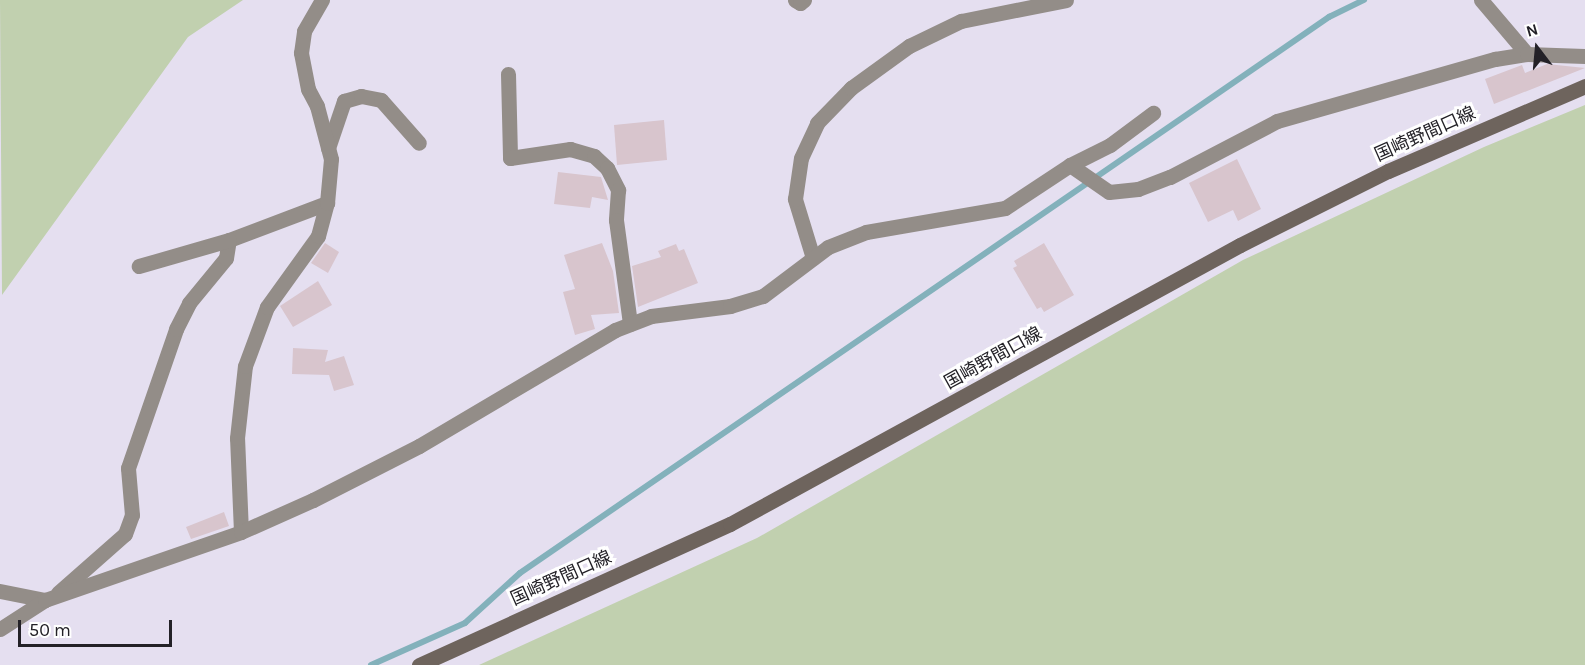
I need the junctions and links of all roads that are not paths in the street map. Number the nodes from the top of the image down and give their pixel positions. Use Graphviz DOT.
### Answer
graph roads {
  1 [pos="322,0"];
  2 [pos="795,0"];
  3 [pos="804,0"];
  4 [pos="1066,0"];
  5 [pos="1481,0"];
  6 [pos="1527,54"];
  7 [pos="1585,56"];
  8 [pos="508,74"];
  9 [pos="1585,86"];
  10 [pos="1153,113"];
  11 [pos="419,143"];
  12 [pos="328,148"];
  13 [pos="1070,165"];
  14 [pos="327,203"];
  15 [pos="229,240"];
  16 [pos="813,258"];
  17 [pos="139,266"];
  18 [pos="630,324"];
  19 [pos="241,532"];
  20 [pos="0,591"];
  21 [pos="50,599"];
  22 [pos="0,629"];
  23 [pos="419,665"];
  1 -- 12 [label="street"];
  2 -- 3 [label="street"];
  4 -- 16 [label="street"];
  5 -- 6 [label="street"];
  6 -- 7 [label="street"];
  6 -- 13 [label="street"];
  8 -- 18 [label="street"];
  9 -- 23 [label="main road, 国崎野間口線"];
  10 -- 13 [label="street"];
  11 -- 12 [label="street"];
  12 -- 14 [label="street"];
  13 -- 16 [label="street"];
  14 -- 15 [label="street"];
  14 -- 19 [label="street"];
  15 -- 17 [label="street"];
  15 -- 21 [label="street"];
  16 -- 18 [label="street"];
  18 -- 19 [label="street"];
  19 -- 21 [label="street"];
  20 -- 21 [label="street"];
  21 -- 22 [label="street"];
}
